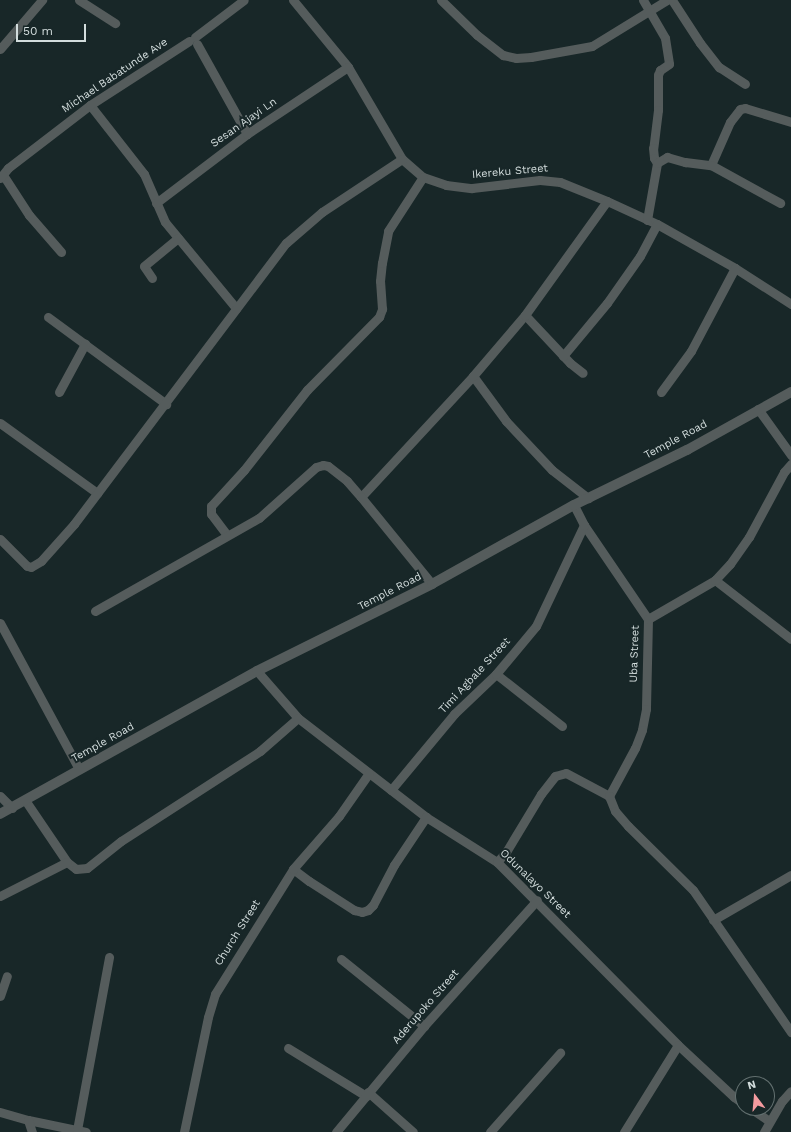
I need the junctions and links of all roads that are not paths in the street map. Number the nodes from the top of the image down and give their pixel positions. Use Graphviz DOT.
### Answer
graph roads {
  1 [pos="42,0"];
  2 [pos="78,0"];
  3 [pos="244,0"];
  4 [pos="293,0"];
  5 [pos="441,0"];
  6 [pos="643,0"];
  7 [pos="672,0"];
  8 [pos="659,5"];
  9 [pos="115,23"];
  10 [pos="194,41"];
  11 [pos="0,49"];
  12 [pos="348,67"];
  13 [pos="745,84"];
  14 [pos="90,105"];
  15 [pos="791,122"];
  16 [pos="247,134"];
  17 [pos="402,159"];
  18 [pos="657,163"];
  19 [pos="711,165"];
  20 [pos="3,171"];
  21 [pos="422,177"];
  22 [pos="607,201"];
  23 [pos="156,203"];
  24 [pos="780,204"];
  25 [pos="648,220"];
  26 [pos="657,224"];
  27 [pos="178,238"];
  28 [pos="61,252"];
  29 [pos="735,268"];
  30 [pos="152,278"];
  31 [pos="791,304"];
  32 [pos="236,308"];
  33 [pos="525,315"];
  34 [pos="48,317"];
  35 [pos="85,344"];
  36 [pos="563,356"];
  37 [pos="583,374"];
  38 [pos="473,376"];
  39 [pos="59,392"];
  40 [pos="661,392"];
  41 [pos="791,392"];
  42 [pos="166,404"];
  43 [pos="758,409"];
  44 [pos="0,423"];
  45 [pos="791,455"];
  46 [pos="791,464"];
  47 [pos="97,493"];
  48 [pos="361,497"];
  49 [pos="588,498"];
  50 [pos="574,506"];
  51 [pos="584,525"];
  52 [pos="227,535"];
  53 [pos="0,539"];
  54 [pos="715,580"];
  55 [pos="432,584"];
  56 [pos="96,611"];
  57 [pos="648,619"];
  58 [pos="0,623"];
  59 [pos="791,639"];
  60 [pos="257,671"];
  61 [pos="496,674"];
  62 [pos="298,718"];
  63 [pos="562,726"];
  64 [pos="79,769"];
  65 [pos="369,773"];
  66 [pos="391,790"];
  67 [pos="0,796"];
  68 [pos="609,796"];
  69 [pos="25,800"];
  70 [pos="12,808"];
  71 [pos="0,814"];
  72 [pos="426,817"];
  73 [pos="67,862"];
  74 [pos="497,862"];
  75 [pos="294,869"];
  76 [pos="791,875"];
  77 [pos="0,896"];
  78 [pos="537,900"];
  79 [pos="713,920"];
  80 [pos="108,958"];
  81 [pos="341,959"];
  82 [pos="7,976"];
  83 [pos="0,996"];
  84 [pos="788,1021"];
  85 [pos="424,1026"];
  86 [pos="791,1032"];
  87 [pos="678,1046"];
  88 [pos="288,1048"];
  89 [pos="560,1053"];
  90 [pos="791,1091"];
  91 [pos="367,1094"];
  92 [pos="735,1098"];
  93 [pos="0,1112"];
  94 [pos="762,1116"];
  95 [pos="28,1120"];
  96 [pos="770,1121"];
  97 [pos="81,1131"];
  98 [pos="32,1132"];
  99 [pos="184,1132"];
  100 [pos="336,1132"];
  101 [pos="413,1132"];
  102 [pos="490,1132"];
  103 [pos="624,1132"];
  104 [pos="764,1132"];
  1 -- 11 [label="street"];
  2 -- 9 [label="street"];
  3 -- 10 [label="street, Michael Babatunde Ave"];
  4 -- 12 [label="street, Ikereku Street"];
  5 -- 8 [label="street"];
  6 -- 8 [label="street"];
  7 -- 13 [label="street"];
  8 -- 18 [label="street"];
  10 -- 14 [label="street, Michael Babatunde Ave"];
  10 -- 16 [label="street"];
  12 -- 16 [label="street, Sesan Ajayi Ln"];
  12 -- 17 [label="street, Ikereku Street"];
  14 -- 20 [label="street, Michael Babatunde Ave"];
  14 -- 23 [label="street"];
  15 -- 19 [label="street"];
  16 -- 23 [label="street, Sesan Ajayi Ln"];
  17 -- 21 [label="street, Ikereku Street"];
  17 -- 32 [label="street"];
  18 -- 19 [label="street"];
  18 -- 25 [label="street"];
  19 -- 24 [label="street"];
  20 -- 28 [label="street"];
  21 -- 22 [label="street, Ikereku Street"];
  21 -- 52 [label="street"];
  22 -- 25 [label="street, Ikereku Street"];
  22 -- 33 [label="street"];
  23 -- 27 [label="street"];
  25 -- 26 [label="street, Ikereku Street"];
  26 -- 29 [label="street, Ikereku Street"];
  26 -- 36 [label="street"];
  27 -- 30 [label="street"];
  27 -- 32 [label="street"];
  29 -- 31 [label="street, Ikereku Street"];
  29 -- 40 [label="street"];
  32 -- 42 [label="street"];
  33 -- 36 [label="street"];
  33 -- 38 [label="street"];
  34 -- 35 [label="street"];
  35 -- 39 [label="street"];
  35 -- 42 [label="street"];
  36 -- 37 [label="street"];
  38 -- 48 [label="street"];
  38 -- 49 [label="street"];
  41 -- 43 [label="street, Temple Road"];
  42 -- 47 [label="street"];
  43 -- 45 [label="street"];
  43 -- 49 [label="street, Temple Road"];
  44 -- 47 [label="street"];
  46 -- 54 [label="street"];
  47 -- 53 [label="street"];
  48 -- 52 [label="street"];
  48 -- 55 [label="street"];
  49 -- 50 [label="street, Temple Road"];
  50 -- 51 [label="street"];
  50 -- 55 [label="street, Temple Road"];
  51 -- 57 [label="street, Uba Street"];
  51 -- 61 [label="street, Timi Agbale Street"];
  52 -- 56 [label="street"];
  54 -- 57 [label="street"];
  54 -- 59 [label="street"];
  55 -- 60 [label="street, Temple Road"];
  57 -- 68 [label="street, Uba Street"];
  58 -- 64 [label="street"];
  60 -- 62 [label="street, Odunalayo Street"];
  60 -- 64 [label="street, Temple Road"];
  61 -- 63 [label="street"];
  61 -- 66 [label="street, Timi Agbale Street"];
  62 -- 65 [label="street, Odunalayo Street"];
  62 -- 73 [label="street"];
  64 -- 69 [label="street, Temple Road"];
  65 -- 66 [label="street, Odunalayo Street"];
  65 -- 75 [label="street, Church Street"];
  66 -- 72 [label="street, Odunalayo Street"];
  67 -- 70 [label="street"];
  68 -- 74 [label="street"];
  68 -- 79 [label="street"];
  69 -- 70 [label="street, Temple Road"];
  69 -- 73 [label="street"];
  70 -- 71 [label="street, Temple Road"];
  72 -- 74 [label="street, Odunalayo Street"];
  72 -- 75 [label="street"];
  73 -- 77 [label="street"];
  74 -- 78 [label="street, Odunalayo Street"];
  75 -- 99 [label="street, Church Street"];
  76 -- 79 [label="street"];
  78 -- 85 [label="street, Aderupoko Street"];
  78 -- 87 [label="street, Odunalayo Street"];
  79 -- 84 [label="street"];
  80 -- 97 [label="street"];
  81 -- 85 [label="street"];
  82 -- 83 [label="street"];
  84 -- 86 [label="street"];
  85 -- 91 [label="street, Aderupoko Street"];
  87 -- 92 [label="street, Odunalayo Street"];
  87 -- 103 [label="street"];
  88 -- 91 [label="street"];
  89 -- 102 [label="street"];
  90 -- 96 [label="street"];
  91 -- 100 [label="street, Aderupoko Street"];
  91 -- 101 [label="street"];
  93 -- 95 [label="street"];
  94 -- 96 [label="street"];
  95 -- 97 [label="street"];
  95 -- 98 [label="street"];
  96 -- 104 [label="street"];
}
